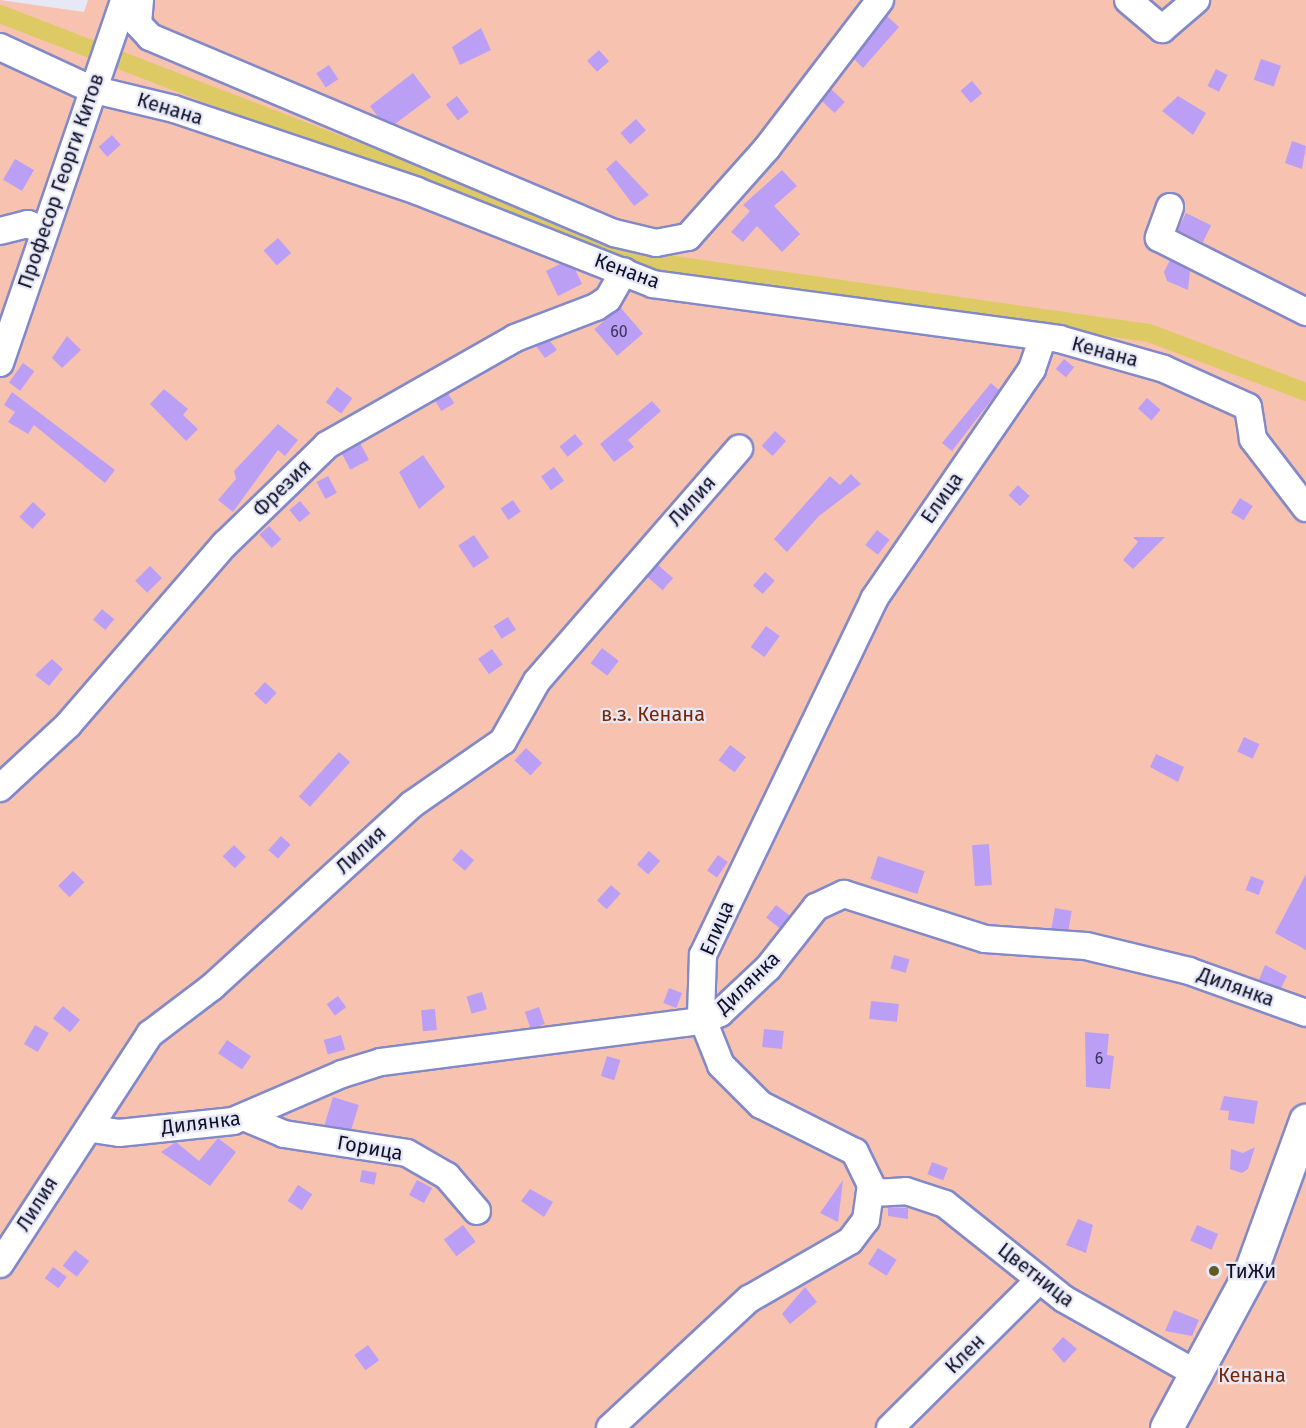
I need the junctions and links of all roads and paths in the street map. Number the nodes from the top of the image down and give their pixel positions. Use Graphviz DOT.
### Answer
graph roads {
  1 [pos="140,0"];
  2 [pos="880,0"];
  3 [pos="1128,0"];
  4 [pos="1196,0"];
  5 [pos="120,11"];
  6 [pos="0,47"];
  7 [pos="91,88"];
  8 [pos="1170,207"];
  9 [pos="0,231"];
  10 [pos="44,231"];
  11 [pos="656,243"];
  12 [pos="624,271"];
  13 [pos="653,284"];
  14 [pos="1306,312"];
  15 [pos="1043,337"];
  16 [pos="0,363"];
  17 [pos="739,449"];
  18 [pos="1306,508"];
  19 [pos="0,788"];
  20 [pos="1306,1013"];
  21 [pos="703,1021"];
  22 [pos="246,1118"];
  23 [pos="1306,1121"];
  24 [pos="92,1129"];
  25 [pos="872,1193"];
  26 [pos="477,1211"];
  27 [pos="0,1264"];
  28 [pos="1039,1280"];
  29 [pos="1199,1375"];
  30 [pos="610,1428"];
  31 [pos="890,1428"];
  32 [pos="1167,1428"];
  1 -- 11 [label="street, Кенана"];
  2 -- 11 [label="street, Кенана"];
  3 -- 4 [label="street"];
  5 -- 7 [label="street, Професор Георги Китов"];
  6 -- 7 [label="street, Кенана"];
  7 -- 10 [label="street, Професор Георги Китов"];
  7 -- 12 [label="street, Кенана"];
  8 -- 14 [label="street"];
  9 -- 10 [label="street"];
  10 -- 16 [label="street, Професор Георги Китов"];
  11 -- 13 [label="street"];
  12 -- 13 [label="street, Кенана"];
  12 -- 19 [label="street, Фрезия"];
  13 -- 15 [label="street, Кенана"];
  15 -- 18 [label="street, Кенана"];
  15 -- 21 [label="street, Елица"];
  17 -- 24 [label="street, Лилия"];
  20 -- 21 [label="street, Дилянка"];
  21 -- 22 [label="street, Дилянка"];
  21 -- 25 [label="street, Елица"];
  22 -- 24 [label="street, Дилянка"];
  22 -- 26 [label="street, Горица"];
  23 -- 29 [label="main road"];
  24 -- 27 [label="street, Лилия"];
  25 -- 28 [label="street, Цветница"];
  25 -- 30 [label="street"];
  28 -- 29 [label="street, Цветница"];
  28 -- 31 [label="street, Клен"];
  29 -- 32 [label="main road"];
}
